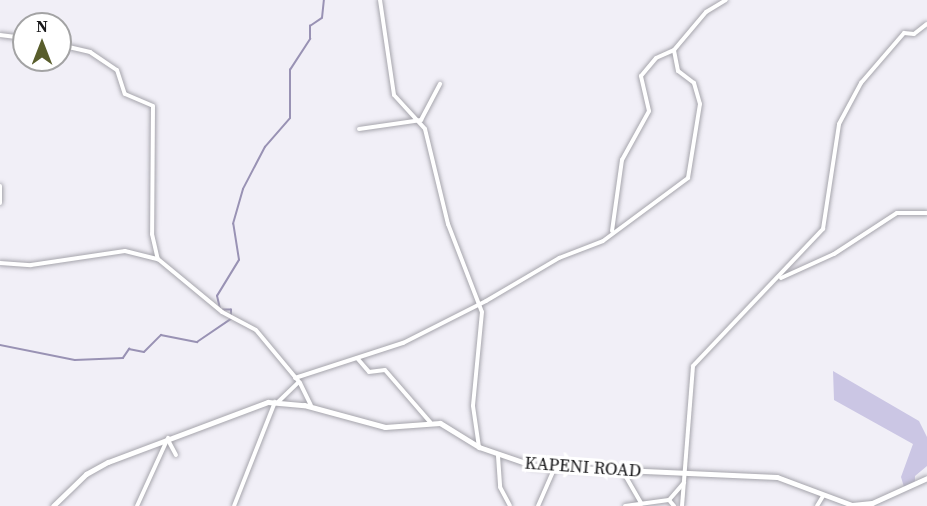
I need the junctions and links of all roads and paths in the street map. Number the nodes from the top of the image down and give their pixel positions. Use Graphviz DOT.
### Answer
graph roads {
  1 [pos="380,0"];
  2 [pos="726,0"];
  3 [pos="927,24"];
  4 [pos="72,48"];
  5 [pos="674,50"];
  6 [pos="440,84"];
  7 [pos="421,120"];
  8 [pos="359,129"];
  9 [pos="0,186"];
  10 [pos="0,203"];
  11 [pos="927,213"];
  12 [pos="612,232"];
  13 [pos="158,259"];
  14 [pos="0,263"];
  15 [pos="777,279"];
  16 [pos="479,304"];
  17 [pos="357,358"];
  18 [pos="297,380"];
  19 [pos="276,402"];
  20 [pos="311,406"];
  21 [pos="430,422"];
  22 [pos="168,438"];
  23 [pos="479,447"];
  24 [pos="176,455"];
  25 [pos="498,456"];
  26 [pos="555,467"];
  27 [pos="622,470"];
  28 [pos="688,474"];
  29 [pos="927,478"];
  30 [pos="685,482"];
  31 [pos="823,496"];
  32 [pos="669,500"];
  33 [pos="642,504"];
  34 [pos="53,506"];
  35 [pos="137,506"];
  36 [pos="234,506"];
  37 [pos="510,506"];
  38 [pos="538,506"];
  39 [pos="625,506"];
  40 [pos="674,506"];
  41 [pos="682,506"];
  42 [pos="817,506"];
  1 -- 7 [label="street"];
  2 -- 5 [label="street"];
  3 -- 15 [label="street"];
  4 -- 13 [label="street"];
  5 -- 12 [label="street"];
  5 -- 12 [label="street"];
  6 -- 7 [label="street"];
  7 -- 8 [label="street"];
  7 -- 16 [label="street"];
  9 -- 10 [label="street"];
  11 -- 15 [label="street"];
  12 -- 16 [label="street"];
  13 -- 14 [label="street"];
  13 -- 18 [label="street"];
  15 -- 28 [label="street"];
  16 -- 17 [label="street"];
  16 -- 23 [label="street"];
  17 -- 18 [label="street"];
  17 -- 21 [label="street"];
  18 -- 19 [label="street"];
  18 -- 20 [label="street"];
  19 -- 20 [label="main road"];
  19 -- 22 [label="main road"];
  19 -- 36 [label="street"];
  20 -- 21 [label="main road"];
  21 -- 23 [label="main road, KAPENI ROAD"];
  22 -- 24 [label="street"];
  22 -- 34 [label="main road"];
  22 -- 35 [label="street"];
  23 -- 25 [label="main road, KAPENI ROAD"];
  25 -- 26 [label="main road, KAPENI ROAD"];
  25 -- 37 [label="street"];
  26 -- 27 [label="main road, KAPENI ROAD"];
  26 -- 38 [label="street"];
  27 -- 28 [label="main road, KAPENI ROAD"];
  27 -- 33 [label="street"];
  28 -- 30 [label="street"];
  28 -- 31 [label="main road, KAPENI ROAD"];
  29 -- 31 [label="main road, KAPENI ROAD"];
  30 -- 32 [label="street"];
  30 -- 41 [label="street"];
  31 -- 42 [label="street"];
  32 -- 33 [label="street"];
  32 -- 40 [label="street"];
  33 -- 39 [label="street"];
}
